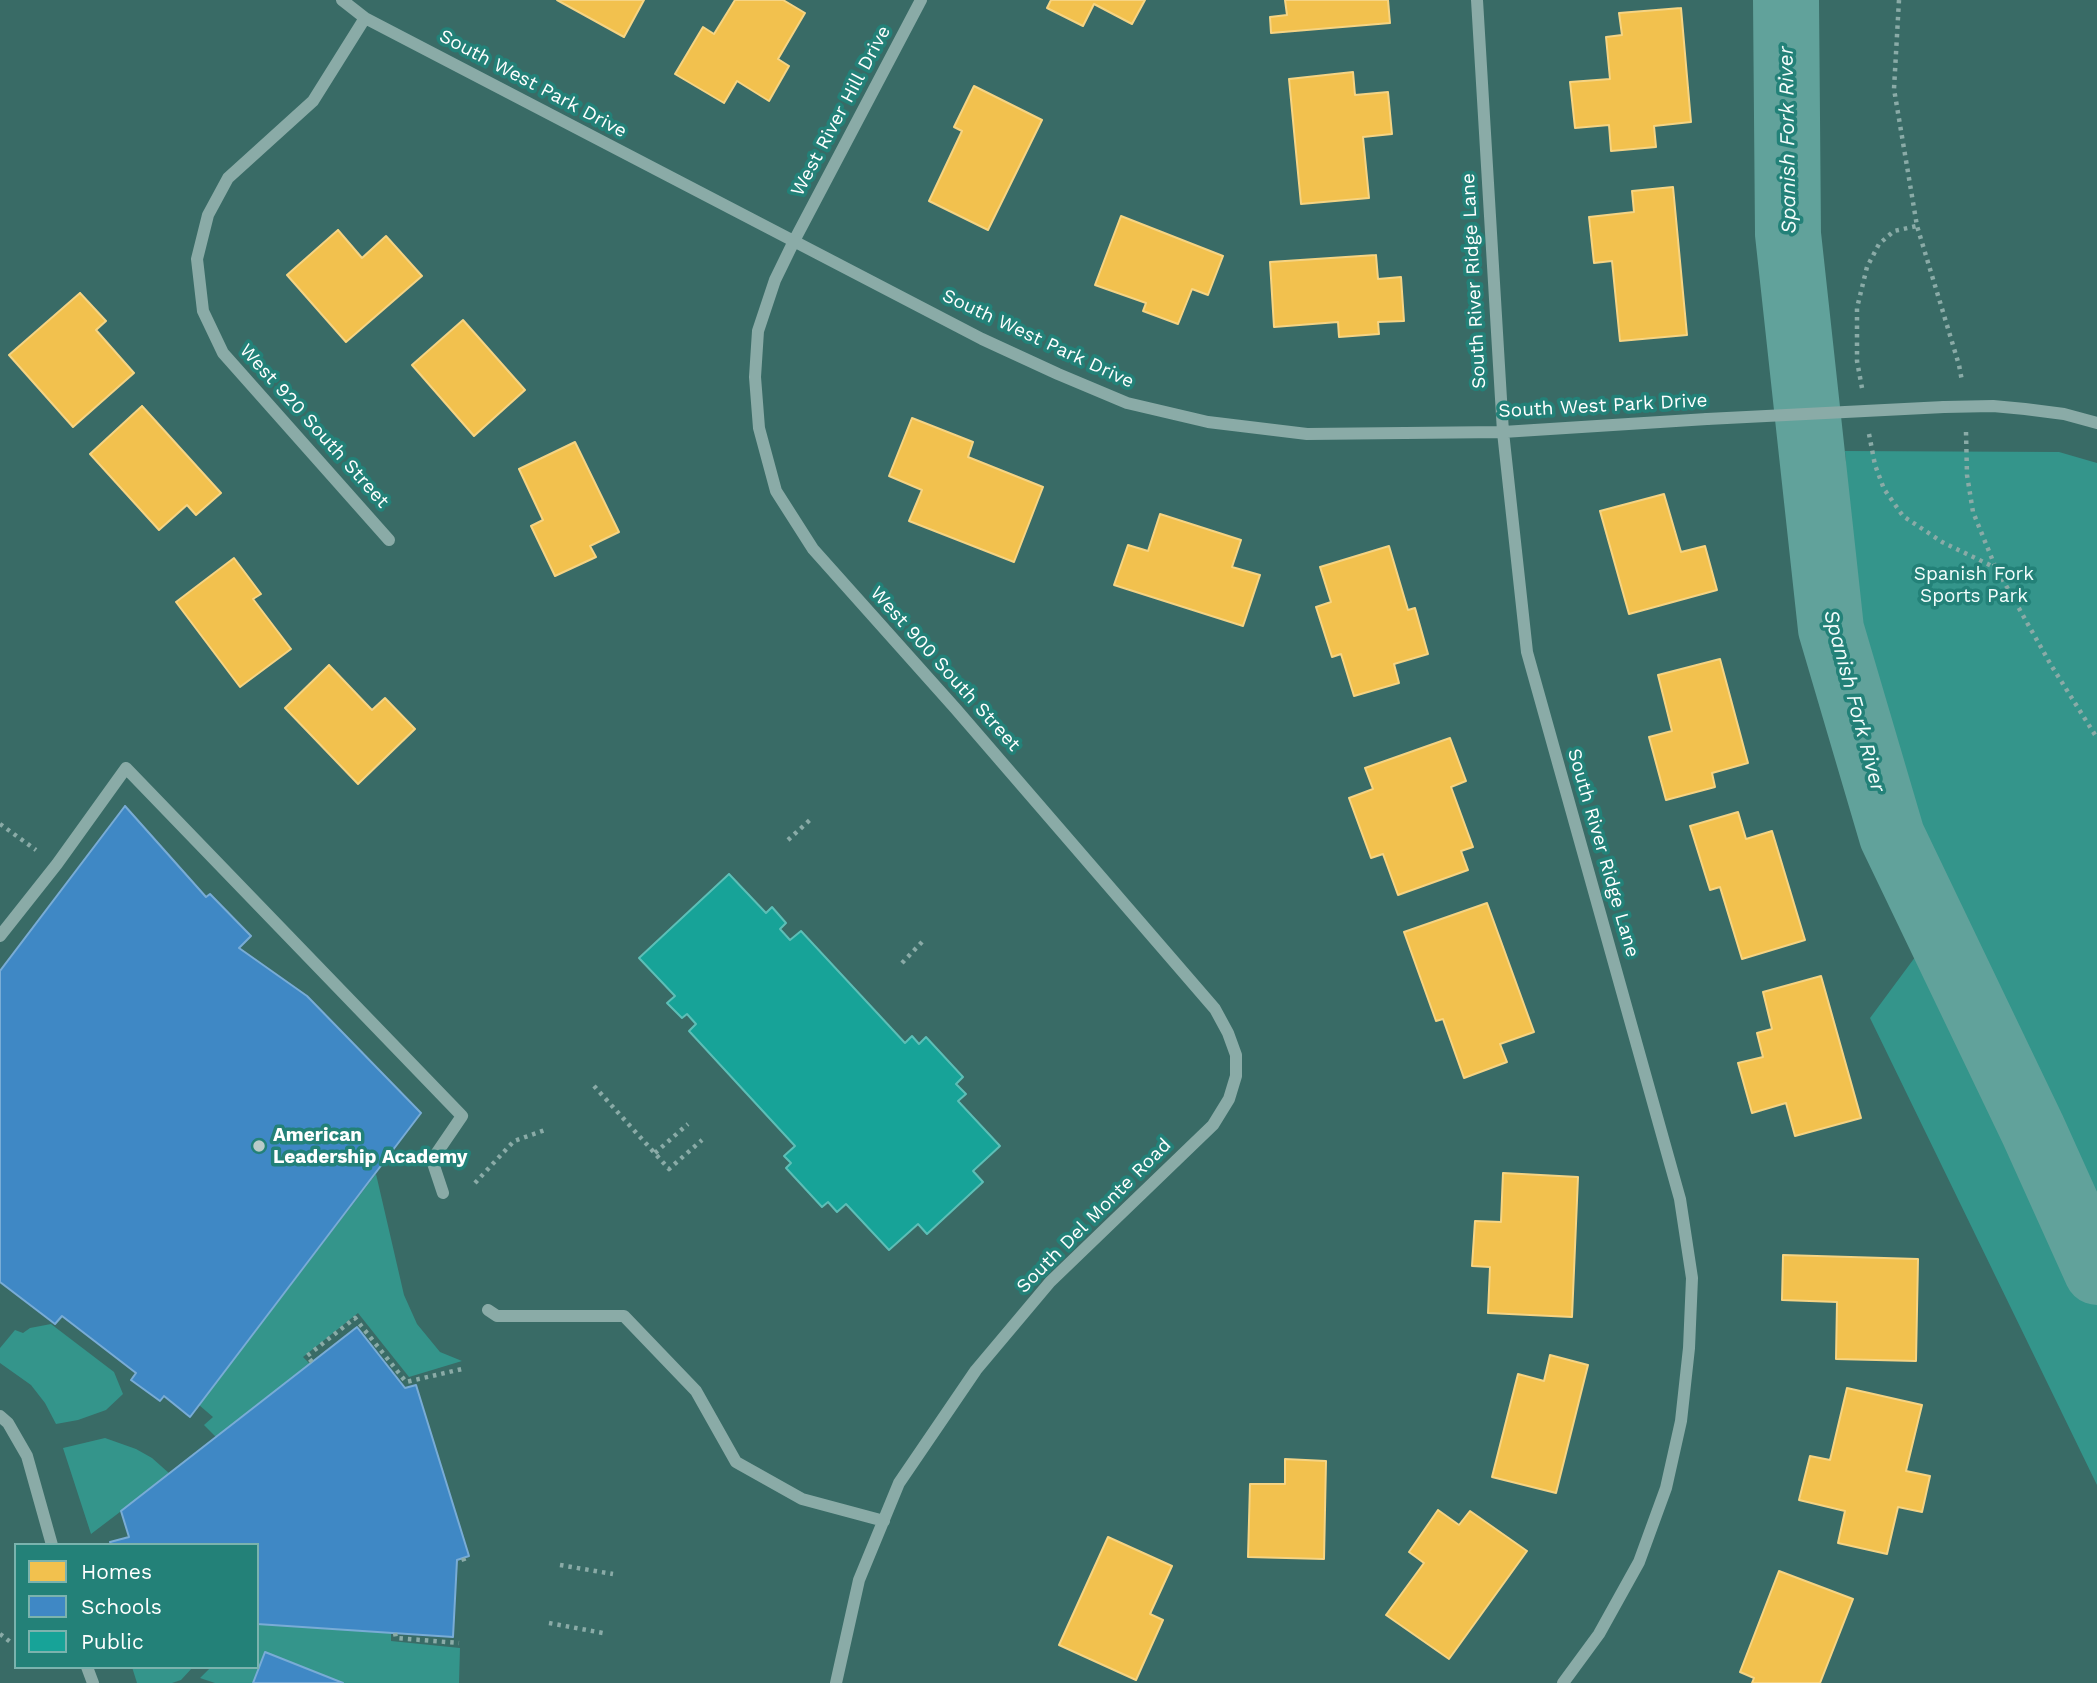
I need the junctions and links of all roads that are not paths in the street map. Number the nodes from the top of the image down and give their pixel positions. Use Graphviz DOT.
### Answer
graph roads {
  1 [pos="342,0"];
  2 [pos="921,0"];
  3 [pos="1476,0"];
  4 [pos="365,18"];
  5 [pos="794,241"];
  6 [pos="2097,423"];
  7 [pos="1503,432"];
  8 [pos="389,540"];
  9 [pos="0,936"];
  10 [pos="1237,1076"];
  11 [pos="443,1193"];
  12 [pos="488,1310"];
  13 [pos="0,1416"];
  14 [pos="884,1521"];
  15 [pos="51,1543"];
  16 [pos="836,1683"];
  17 [pos="1563,1683"];
  1 -- 4 [label="street"];
  2 -- 5 [label="street, West River Hill Drive"];
  3 -- 7 [label="street, South River Ridge Lane"];
  4 -- 5 [label="street, South West Park Drive"];
  4 -- 8 [label="street, West 920 South Street"];
  5 -- 7 [label="street, South West Park Drive"];
  5 -- 10 [label="street, West 900 South Street"];
  6 -- 7 [label="street, South West Park Drive, bridge"];
  7 -- 17 [label="street, South River Ridge Lane"];
  9 -- 11 [label="street"];
  10 -- 14 [label="street, South Del Monte Road"];
  12 -- 14 [label="street"];
  13 -- 15 [label="street"];
  14 -- 16 [label="street, South Del Monte Road"];
}
